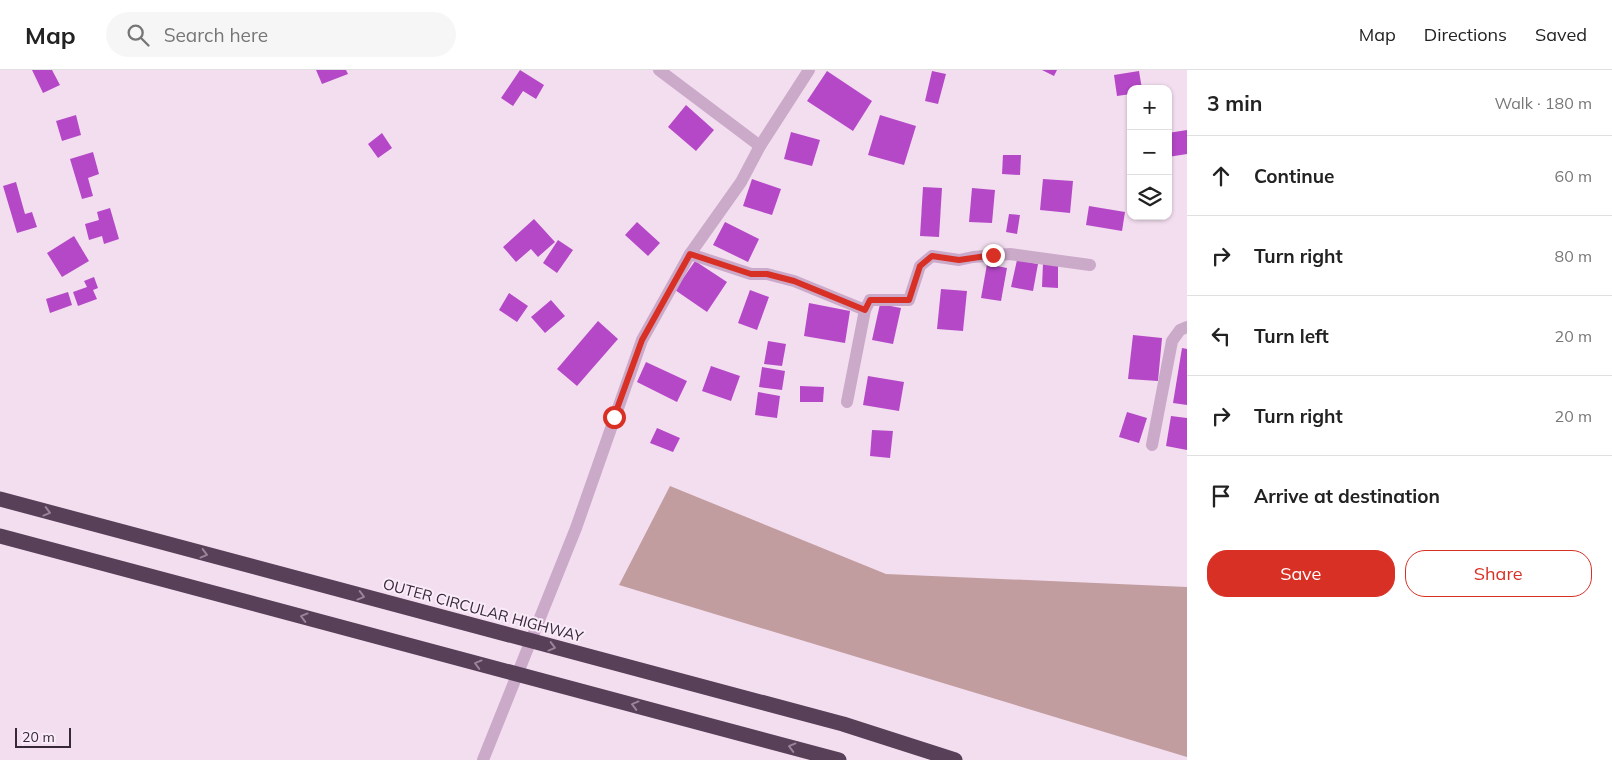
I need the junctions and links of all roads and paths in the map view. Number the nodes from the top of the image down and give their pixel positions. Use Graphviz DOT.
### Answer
graph roads {
  1 [pos="659,70"];
  2 [pos="809,70"];
  3 [pos="760,146"];
  4 [pos="690,254"];
  5 [pos="1090,265"];
  6 [pos="865,310"];
  7 [pos="1187,327"];
  8 [pos="847,402"];
  9 [pos="1152,445"];
  10 [pos="0,499"];
  11 [pos="0,536"];
  12 [pos="483,760"];
  13 [pos="839,760"];
  14 [pos="955,760"];
  1 -- 3 [label="street"];
  2 -- 3 [label="street"];
  3 -- 4 [label="street"];
  4 -- 6 [label="street"];
  4 -- 12 [label="street"];
  5 -- 6 [label="street"];
  6 -- 8 [label="street"];
  7 -- 9 [label="street"];
  10 -- 14 [label="highway, OUTER CIRCULAR HIGHWAY, one-way, bridge"];
  13 -- 11 [label="highway, one-way, bridge"];
}
